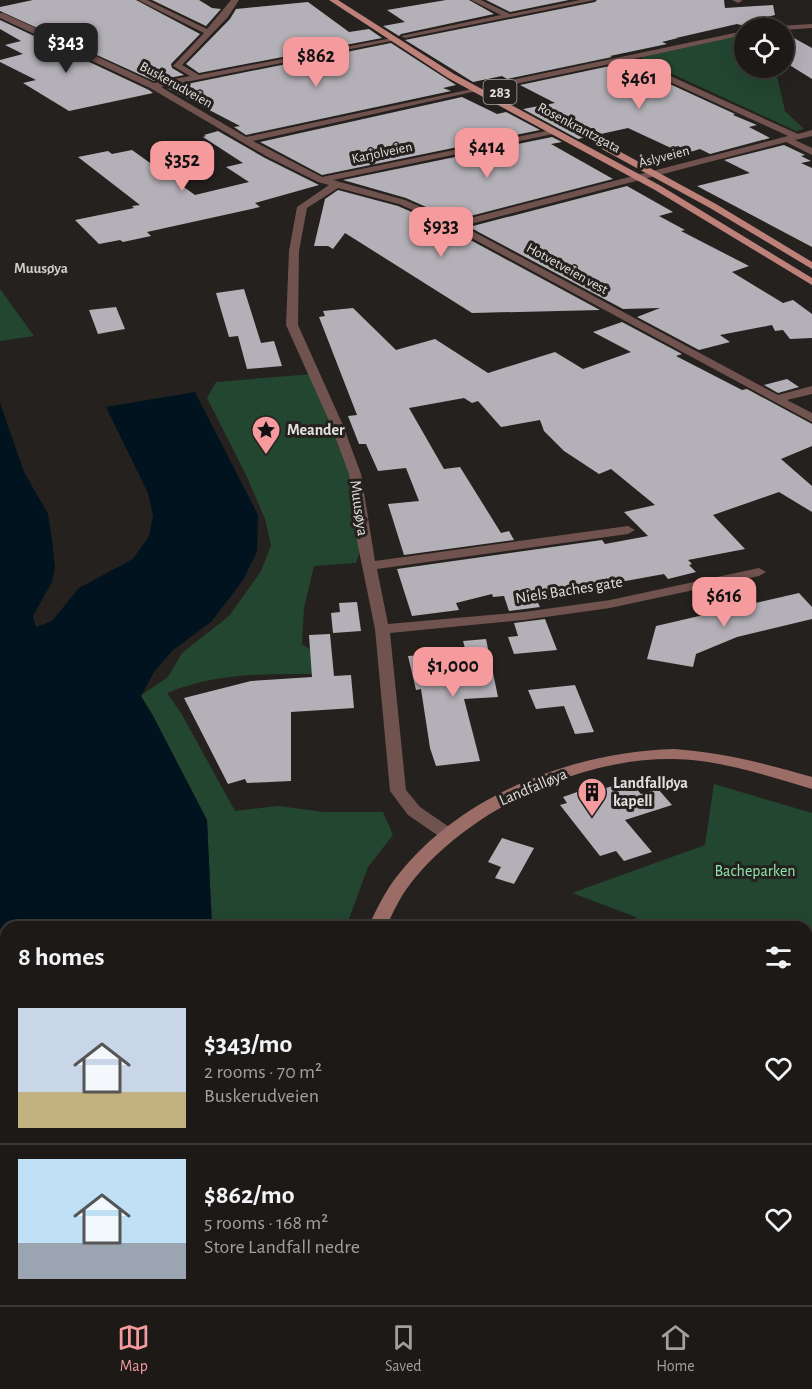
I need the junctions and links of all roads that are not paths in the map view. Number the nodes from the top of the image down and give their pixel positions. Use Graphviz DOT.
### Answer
graph roads {
  1 [pos="142,0"];
  2 [pos="235,0"];
  3 [pos="333,0"];
  4 [pos="351,0"];
  5 [pos="475,0"];
  6 [pos="591,0"];
  7 [pos="0,15"];
  8 [pos="509,16"];
  9 [pos="812,26"];
  10 [pos="794,27"];
  11 [pos="208,32"];
  12 [pos="734,35"];
  13 [pos="405,36"];
  14 [pos="392,40"];
  15 [pos="624,58"];
  16 [pos="197,77"];
  17 [pos="153,86"];
  18 [pos="491,87"];
  19 [pos="477,90"];
  20 [pos="553,131"];
  21 [pos="578,133"];
  22 [pos="812,133"];
  23 [pos="797,136"];
  24 [pos="787,139"];
  25 [pos="244,140"];
  26 [pos="596,143"];
  27 [pos="812,152"];
  28 [pos="655,173"];
  29 [pos="639,177"];
  30 [pos="321,180"];
  31 [pos="336,185"];
  32 [pos="454,225"];
  33 [pos="812,266"];
  34 [pos="812,282"];
  35 [pos="812,390"];
  36 [pos="777,399"];
  37 [pos="812,418"];
  38 [pos="628,530"];
  39 [pos="369,566"];
  40 [pos="759,572"];
  41 [pos="382,629"];
  42 [pos="812,783"];
  43 [pos="449,835"];
  44 [pos="380,921"];
  1 -- 11 [label="street"];
  2 -- 11 [label="street"];
  3 -- 14 [label="main road, Rosenkrantzgata / 283"];
  4 -- 13 [label="main road, Rosenkrantzgata / 283"];
  5 -- 8 [label="street"];
  6 -- 8 [label="street"];
  7 -- 17 [label="street, Buskerudveien"];
  8 -- 13 [label="street"];
  9 -- 10 [label="street"];
  11 -- 16 [label="street"];
  12 -- 15 [label="street"];
  13 -- 18 [label="main road, Rosenkrantzgata / 283"];
  14 -- 16 [label="street"];
  14 -- 19 [label="main road, Rosenkrantzgata / 283"];
  15 -- 18 [label="street"];
  15 -- 23 [label="street"];
  16 -- 17 [label="street"];
  17 -- 25 [label="street, Buskerudveien"];
  18 -- 21 [label="main road, Rosenkrantzgata / 283"];
  19 -- 20 [label="main road, Rosenkrantzgata / 283"];
  19 -- 25 [label="street"];
  20 -- 29 [label="main road, Rosenkrantzgata / 283"];
  20 -- 30 [label="street, Karjolveien"];
  22 -- 23 [label="street, Åslyveien"];
  23 -- 24 [label="street, Åslyveien"];
  24 -- 27 [label="street"];
  24 -- 28 [label="street, Åslyveien"];
  25 -- 30 [label="street, Buskerudveien"];
  26 -- 28 [label="main road, Rosenkrantzgata"];
  28 -- 29 [label="street, Åslyveien"];
  28 -- 33 [label="main road, Rosenkrantzgata"];
  29 -- 32 [label="street, Åslyveien"];
  29 -- 34 [label="main road, Rosenkrantzgata / 283"];
  30 -- 31 [label="street, Buskerudveien"];
  31 -- 32 [label="street, Hotvetveien vest"];
  31 -- 39 [label="street, Muusøya"];
  32 -- 36 [label="street, Hotvetveien vest"];
  35 -- 36 [label="street"];
  36 -- 37 [label="street, Hotvetveien vest"];
  38 -- 39 [label="street"];
  39 -- 41 [label="street, Muusøya"];
  40 -- 41 [label="street, Niels Baches gate"];
  41 -- 43 [label="street, Muusøya"];
  42 -- 43 [label="main road, Landfalløya"];
  43 -- 44 [label="main road, Landfalløya"];
}
